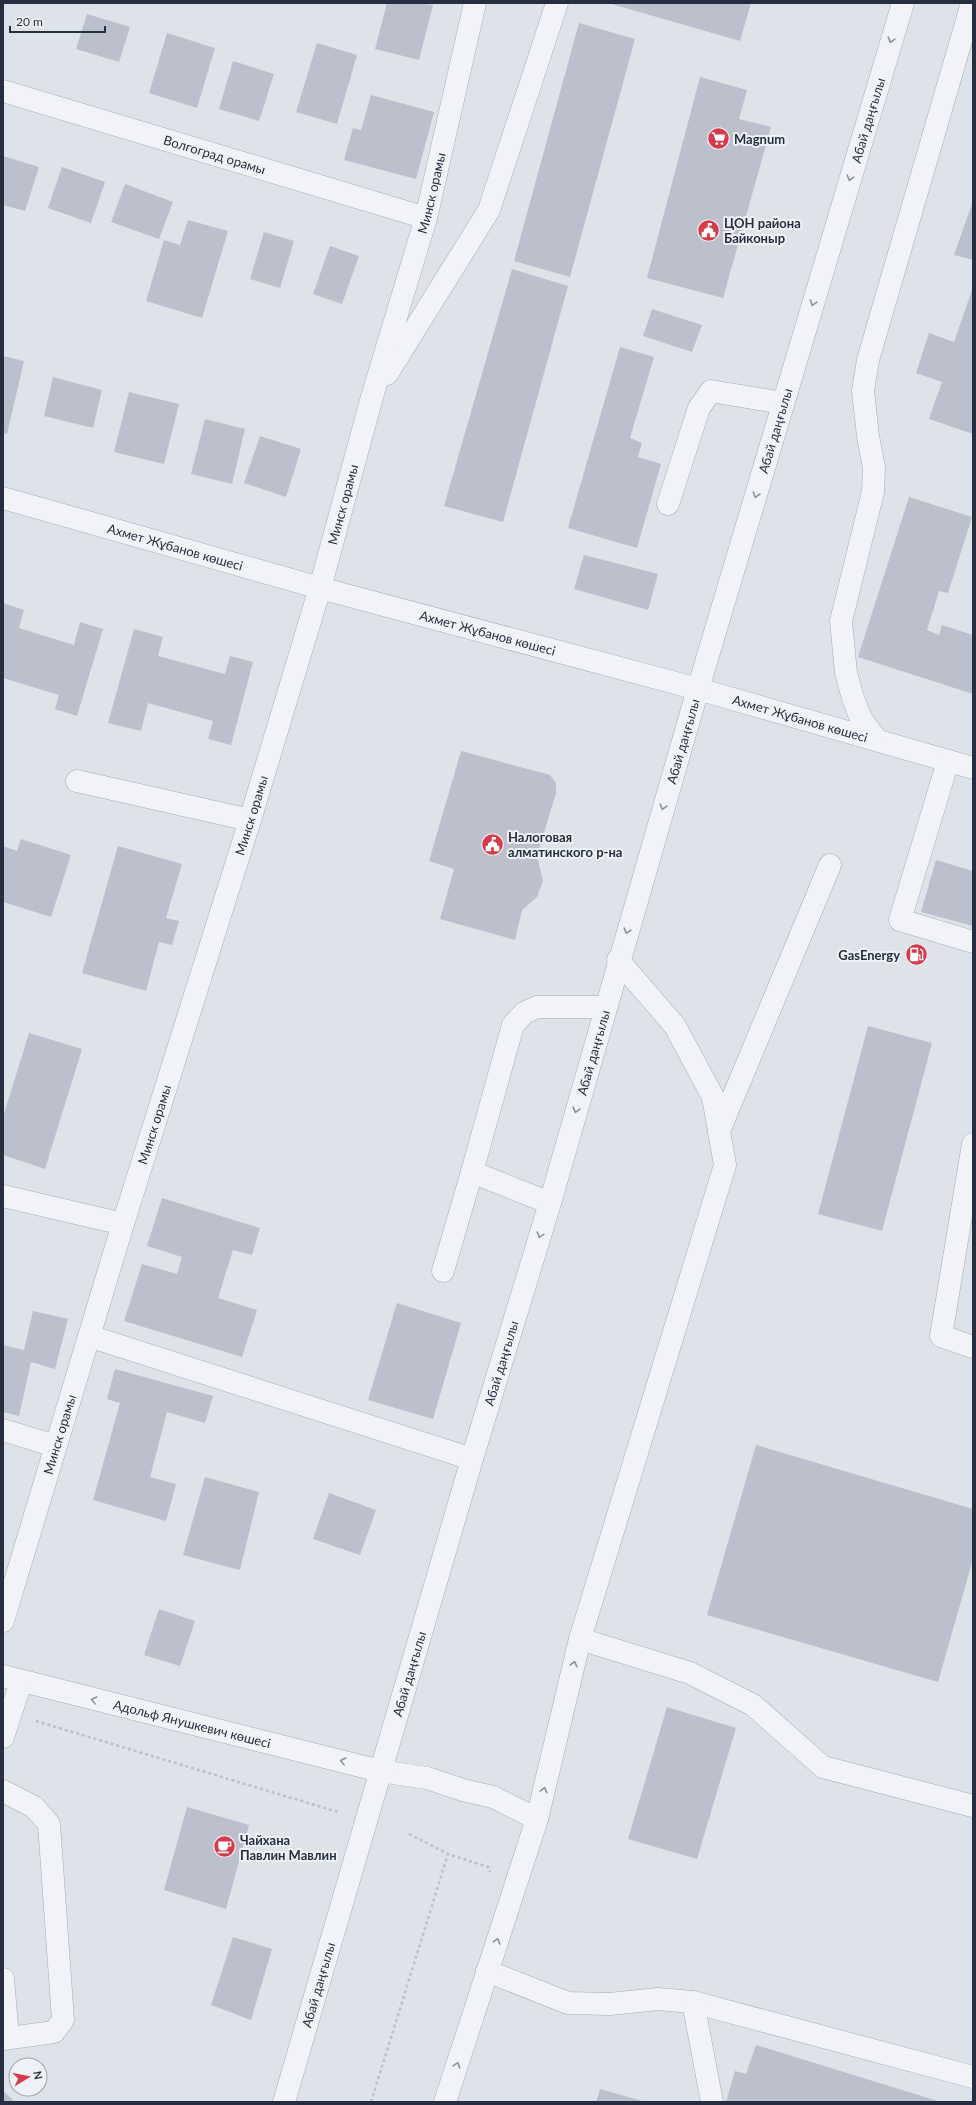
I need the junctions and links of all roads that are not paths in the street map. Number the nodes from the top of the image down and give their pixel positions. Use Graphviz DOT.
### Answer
graph roads {
  1 [pos="475,3"];
  2 [pos="557,3"];
  3 [pos="902,3"];
  4 [pos="972,3"];
  5 [pos="3,91"];
  6 [pos="426,218"];
  7 [pos="372,397"];
  8 [pos="783,403"];
  9 [pos="3,498"];
  10 [pos="668,504"];
  11 [pos="320,588"];
  12 [pos="698,688"];
  13 [pos="876,740"];
  14 [pos="948,761"];
  15 [pos="973,768"];
  16 [pos="77,781"];
  17 [pos="250,820"];
  18 [pos="830,865"];
  19 [pos="973,942"];
  20 [pos="618,960"];
  21 [pos="605,1007"];
  22 [pos="719,1131"];
  23 [pos="973,1144"];
  24 [pos="472,1172"];
  25 [pos="3,1196"];
  26 [pos="550,1203"];
  27 [pos="123,1224"];
  28 [pos="443,1271"];
  29 [pos="89,1336"];
  30 [pos="973,1347"];
  31 [pos="3,1430"];
  32 [pos="55,1446"];
  33 [pos="472,1458"];
  34 [pos="11,1567"];
  35 [pos="3,1621"];
  36 [pos="580,1639"];
  37 [pos="12,1679"];
  38 [pos="3,1737"];
  39 [pos="380,1771"];
  40 [pos="3,1791"];
  41 [pos="973,1806"];
  42 [pos="537,1819"];
  43 [pos="488,1971"];
  44 [pos="3,1979"];
  45 [pos="693,2002"];
  46 [pos="5,2039"];
  47 [pos="973,2077"];
  48 [pos="284,2102"];
  49 [pos="445,2102"];
  50 [pos="712,2102"];
  1 -- 6 [label="street, Минск орамы"];
  2 -- 7 [label="street"];
  3 -- 8 [label="street, Абай даңғылы, one-way"];
  4 -- 13 [label="street"];
  5 -- 6 [label="street, Волгоград орамы"];
  6 -- 7 [label="street, Минск орамы"];
  7 -- 11 [label="street, Минск орамы"];
  8 -- 10 [label="street"];
  8 -- 12 [label="street, Абай даңғылы, one-way"];
  9 -- 11 [label="street, Ахмет Жұбанов көшесі"];
  11 -- 12 [label="street, Ахмет Жұбанов көшесі"];
  11 -- 17 [label="street, Минск орамы"];
  12 -- 13 [label="street, Ахмет Жұбанов көшесі"];
  12 -- 20 [label="street, Абай даңғылы, one-way"];
  13 -- 14 [label="street, Ахмет Жұбанов көшесі"];
  14 -- 15 [label="street, Ахмет Жұбанов көшесі"];
  14 -- 19 [label="street"];
  16 -- 17 [label="street"];
  17 -- 27 [label="street, Минск орамы"];
  18 -- 22 [label="street"];
  20 -- 21 [label="street, Абай даңғылы"];
  20 -- 22 [label="street"];
  21 -- 24 [label="street"];
  21 -- 26 [label="street, Абай даңғылы, one-way"];
  22 -- 36 [label="street"];
  23 -- 30 [label="street"];
  24 -- 26 [label="street"];
  24 -- 28 [label="street"];
  25 -- 27 [label="street"];
  26 -- 33 [label="street, Абай даңғылы, one-way"];
  27 -- 29 [label="street, Минск орамы"];
  29 -- 32 [label="street, Минск орамы"];
  29 -- 33 [label="street"];
  31 -- 32 [label="street"];
  32 -- 34 [label="street, Минск орамы"];
  33 -- 39 [label="street, Абай даңғылы"];
  34 -- 35 [label="street, Минск орамы"];
  36 -- 41 [label="street"];
  42 -- 36 [label="street, one-way"];
  37 -- 38 [label="street"];
  39 -- 37 [label="street, Адольф Янушкевич көшесі, one-way"];
  39 -- 42 [label="street, Адольф Янушкевич көшесі"];
  39 -- 48 [label="street, Абай даңғылы"];
  40 -- 46 [label="street"];
  43 -- 42 [label="street, one-way"];
  43 -- 45 [label="street"];
  49 -- 43 [label="street, one-way"];
  44 -- 46 [label="street"];
  45 -- 47 [label="street"];
  45 -- 50 [label="street"];
}
